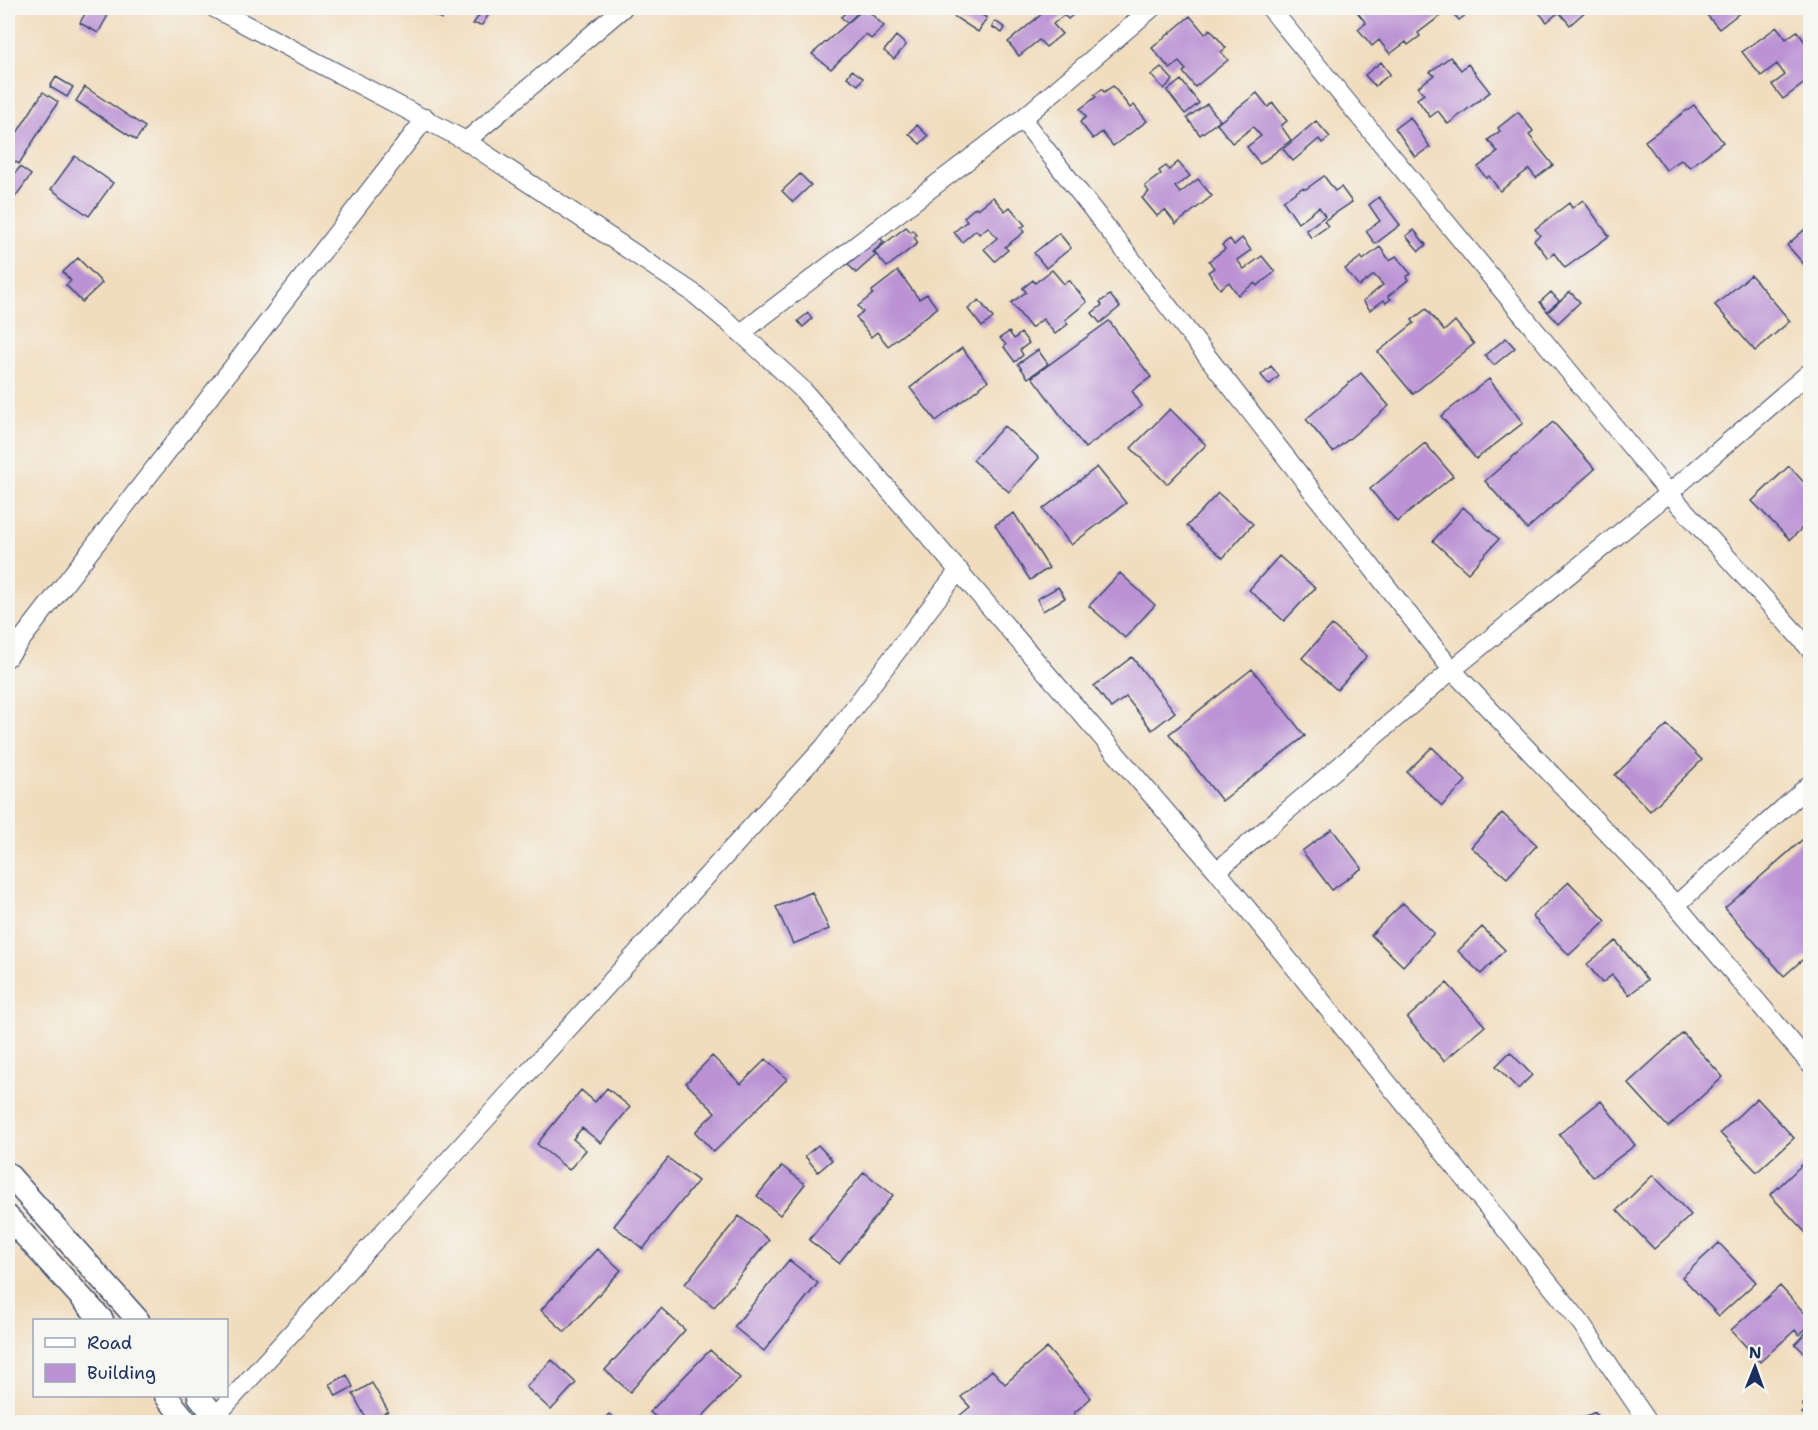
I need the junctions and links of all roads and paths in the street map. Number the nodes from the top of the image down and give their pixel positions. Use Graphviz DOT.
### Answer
graph roads {
  1 [pos="214,8"];
  2 [pos="623,8"];
  3 [pos="1152,8"];
  4 [pos="1270,8"];
  5 [pos="426,118"];
  6 [pos="1022,119"];
  7 [pos="466,141"];
  8 [pos="741,333"];
  9 [pos="1810,372"];
  10 [pos="1669,493"];
  11 [pos="959,570"];
  12 [pos="1810,650"];
  13 [pos="8,657"];
  14 [pos="1452,670"];
  15 [pos="1810,784"];
  16 [pos="1218,871"];
  17 [pos="1676,904"];
  18 [pos="1810,1064"];
  19 [pos="8,1174"];
  20 [pos="8,1217"];
  21 [pos="101,1319"];
  22 [pos="137,1319"];
  23 [pos="168,1397"];
  24 [pos="200,1397"];
  25 [pos="217,1420"];
  26 [pos="187,1422"];
  27 [pos="1648,1422"];
  1 -- 5 [label="street"];
  2 -- 7 [label="street"];
  3 -- 6 [label="street"];
  4 -- 10 [label="street"];
  5 -- 7 [label="street"];
  5 -- 13 [label="street"];
  6 -- 8 [label="street"];
  6 -- 14 [label="street"];
  7 -- 8 [label="street"];
  8 -- 11 [label="street"];
  9 -- 10 [label="street"];
  10 -- 12 [label="street"];
  10 -- 14 [label="street"];
  11 -- 16 [label="street"];
  11 -- 25 [label="street"];
  14 -- 16 [label="street"];
  14 -- 17 [label="street"];
  15 -- 17 [label="street"];
  16 -- 27 [label="street"];
  17 -- 18 [label="street"];
  19 -- 22 [label="street"];
  20 -- 21 [label="street"];
  23 -- 26 [label="street"];
  24 -- 25 [label="street"];
}
